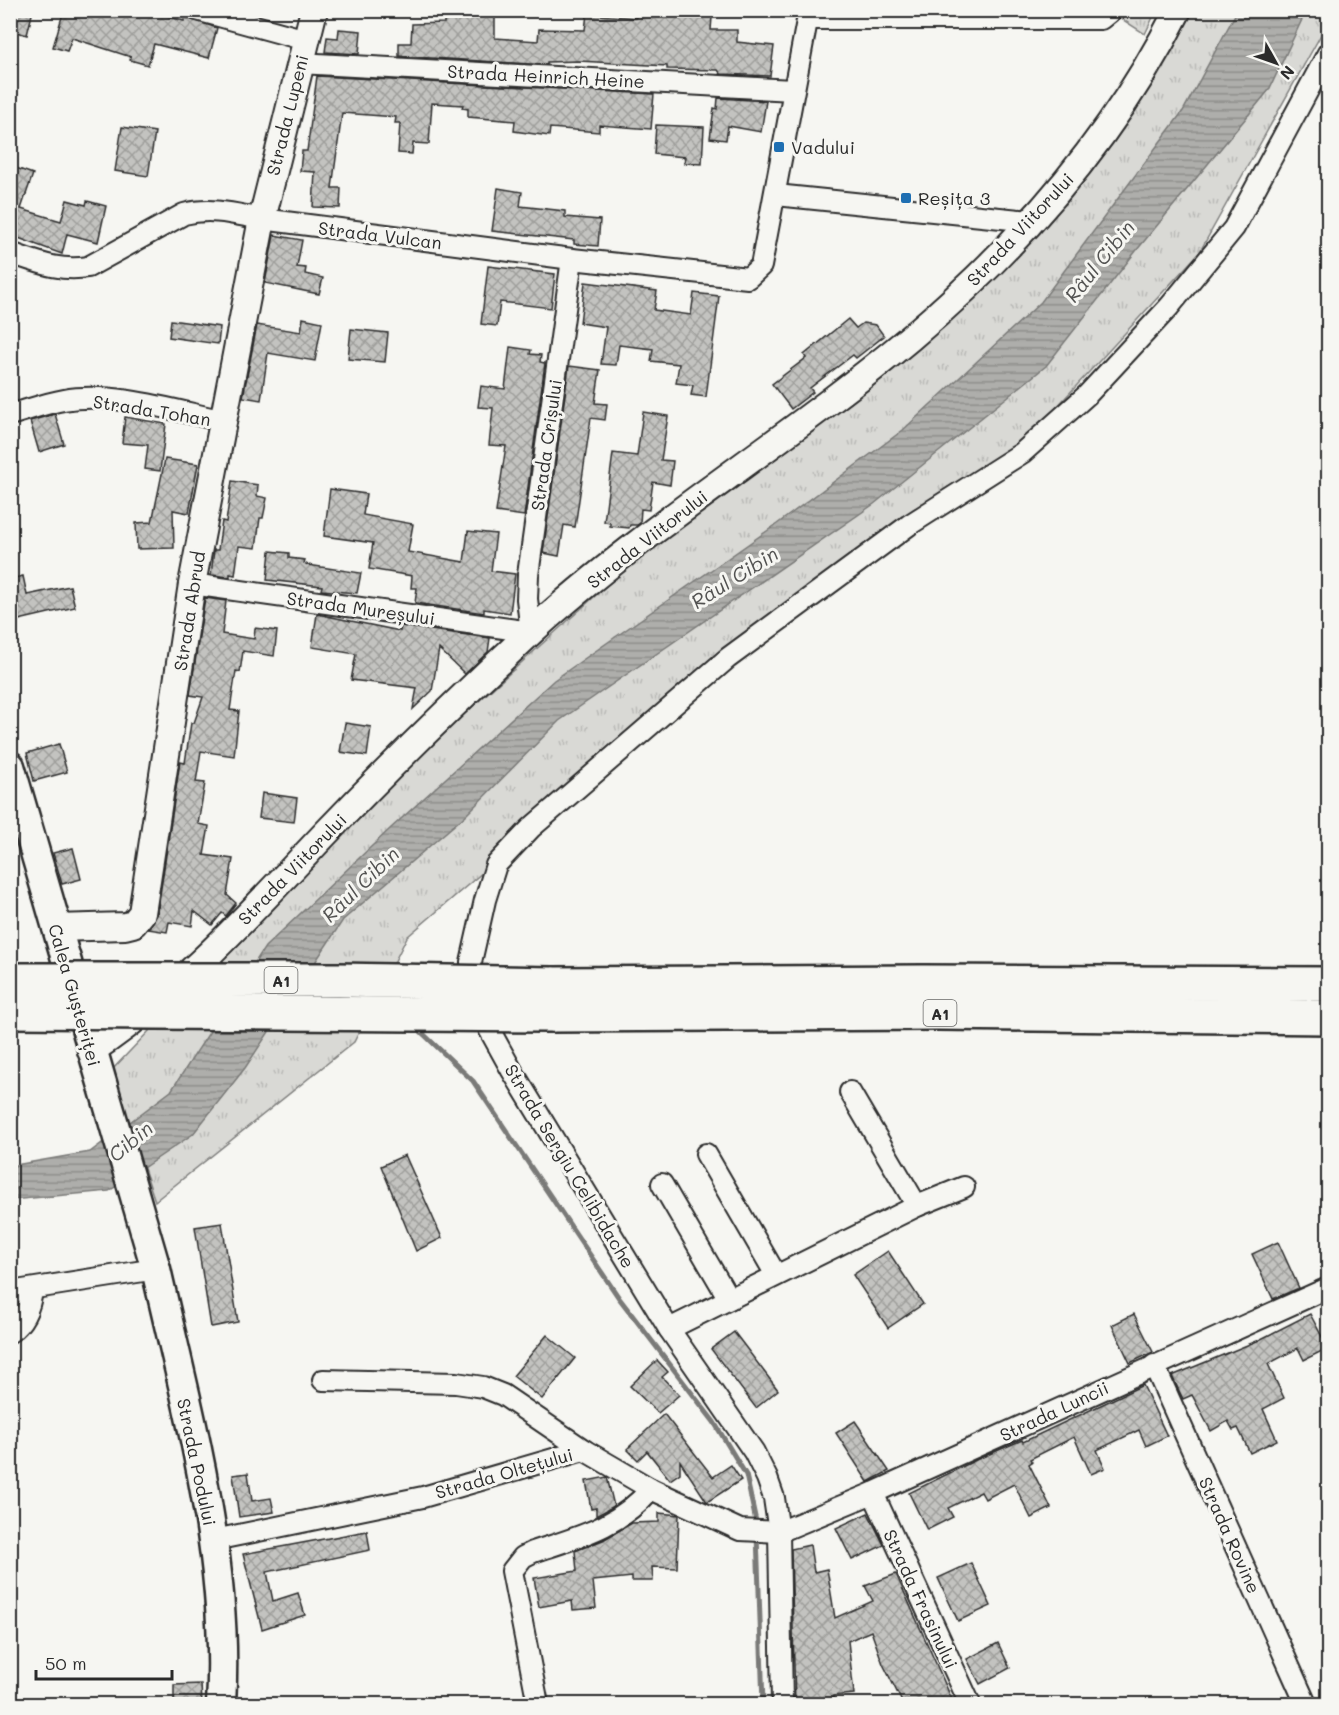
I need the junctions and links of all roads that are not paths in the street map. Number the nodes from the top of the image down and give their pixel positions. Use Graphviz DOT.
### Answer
graph roads {
  1 [pos="197,10"];
  2 [pos="314,10"];
  3 [pos="1112,10"];
  4 [pos="1178,10"];
  5 [pos="809,15"];
  6 [pos="303,51"];
  7 [pos="1329,53"];
  8 [pos="793,90"];
  9 [pos="776,195"];
  10 [pos="262,219"];
  11 [pos="1030,221"];
  12 [pos="10,253"];
  13 [pos="572,259"];
  14 [pos="10,415"];
  15 [pos="224,421"];
  16 [pos="192,584"];
  17 [pos="531,632"];
  18 [pos="10,766"];
  19 [pos="56,928"];
  20 [pos="10,980"];
  21 [pos="1329,984"];
  22 [pos="552,1000"];
  23 [pos="10,1011"];
  24 [pos="1329,1017"];
  25 [pos="94,1061"];
  26 [pos="850,1092"];
  27 [pos="706,1154"];
  28 [pos="662,1184"];
  29 [pos="964,1186"];
  30 [pos="917,1206"];
  31 [pos="142,1223"];
  32 [pos="156,1269"];
  33 [pos="776,1275"];
  34 [pos="1329,1287"];
  35 [pos="32,1290"];
  36 [pos="10,1292"];
  37 [pos="729,1299"];
  38 [pos="669,1329"];
  39 [pos="10,1332"];
  40 [pos="1154,1365"];
  41 [pos="323,1380"];
  42 [pos="584,1450"];
  43 [pos="651,1489"];
  44 [pos="873,1493"];
  45 [pos="774,1532"];
  46 [pos="214,1540"];
  47 [pos="221,1704"];
  48 [pos="538,1704"];
  49 [pos="782,1704"];
  50 [pos="970,1704"];
  51 [pos="1306,1704"];
  1 -- 6 [label="street, Strada Heinrich Heine"];
  2 -- 6 [label="street, Strada Lupeni"];
  3 -- 5 [label="street"];
  4 -- 11 [label="street, Strada Viitorului"];
  5 -- 8 [label="street"];
  6 -- 8 [label="street, Strada Heinrich Heine"];
  6 -- 10 [label="street, Strada Lupeni"];
  7 -- 38 [label="street, Strada Sergiu Celibidache"];
  8 -- 9 [label="street"];
  9 -- 11 [label="street"];
  9 -- 13 [label="street, Strada Vulcan"];
  10 -- 12 [label="street, Strada Vulcan"];
  10 -- 13 [label="street, Strada Vulcan"];
  10 -- 15 [label="street, Strada Abrud"];
  11 -- 17 [label="street, Strada Viitorului"];
  13 -- 17 [label="street, Strada Crișului"];
  14 -- 15 [label="street, Strada Tohan"];
  15 -- 16 [label="street, Strada Abrud"];
  16 -- 17 [label="street, Strada Mureșului"];
  16 -- 19 [label="street, Strada Abrud"];
  17 -- 25 [label="street, Strada Viitorului"];
  18 -- 19 [label="main road, Calea Gușteriței"];
  19 -- 25 [label="main road, Calea Gușteriței"];
  20 -- 22 [label="highway, A1, bridge"];
  21 -- 22 [label="highway, A1"];
  22 -- 23 [label="highway, A1, bridge"];
  22 -- 24 [label="highway, A1"];
  25 -- 31 [label="main road, Calea Gușteriței"];
  26 -- 30 [label="street"];
  27 -- 33 [label="street"];
  28 -- 37 [label="street"];
  29 -- 30 [label="street"];
  30 -- 33 [label="street"];
  31 -- 32 [label="main road, Strada Podului"];
  32 -- 35 [label="street"];
  32 -- 46 [label="main road, Strada Podului"];
  33 -- 37 [label="street"];
  34 -- 40 [label="street, Strada Luncii"];
  35 -- 36 [label="street"];
  35 -- 39 [label="street"];
  37 -- 38 [label="street"];
  38 -- 45 [label="street, Strada Sergiu Celibidache"];
  40 -- 44 [label="street, Strada Luncii"];
  40 -- 51 [label="street, Strada Rovine"];
  41 -- 42 [label="street"];
  42 -- 43 [label="street, Strada Oltețului"];
  42 -- 46 [label="street, Strada Oltețului"];
  43 -- 45 [label="street, Strada Oltețului"];
  43 -- 48 [label="street"];
  44 -- 45 [label="street, Strada Luncii"];
  44 -- 50 [label="street, Strada Frasinului"];
  45 -- 49 [label="street, Strada Sergiu Celibidache"];
  46 -- 47 [label="main road, Strada Podului"];
}
